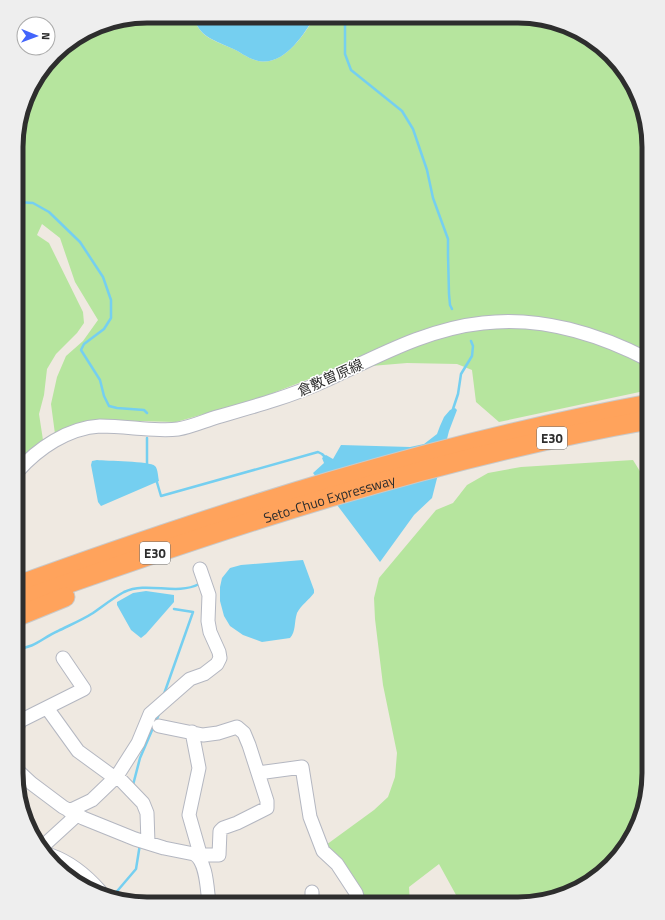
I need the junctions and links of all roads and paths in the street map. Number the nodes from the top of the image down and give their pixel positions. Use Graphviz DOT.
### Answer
graph roads {
  1 [pos="642,355"];
  2 [pos="642,405"];
  3 [pos="642,421"];
  4 [pos="459,453"];
  5 [pos="23,464"];
  6 [pos="294,500"];
  7 [pos="231,528"];
  8 [pos="200,569"];
  9 [pos="23,583"];
  10 [pos="23,600"];
  11 [pos="23,614"];
  12 [pos="62,658"];
  13 [pos="47,708"];
  14 [pos="23,717"];
  15 [pos="159,726"];
  16 [pos="192,732"];
  17 [pos="258,773"];
  18 [pos="23,776"];
  19 [pos="116,777"];
  20 [pos="73,813"];
  21 [pos="143,841"];
  22 [pos="45,844"];
  23 [pos="199,855"];
  24 [pos="57,858"];
  25 [pos="96,886"];
  26 [pos="208,897"];
  27 [pos="357,897"];
  1 -- 5 [label="street, 倉敷曽原線"];
  2 -- 4 [label="highway, Seto-Chuo Expressway / E30"];
  3 -- 4 [label="highway, Seto-Chuo Expressway / E30"];
  4 -- 6 [label="highway, Seto-Chuo Expressway / E30"];
  6 -- 7 [label="highway, Seto-Chuo Expressway / E30"];
  6 -- 9 [label="highway, Seto-Chuo Expressway / E30"];
  7 -- 10 [label="highway, Seto-Chuo Expressway / E30"];
  7 -- 11 [label="highway"];
  8 -- 19 [label="street"];
  12 -- 13 [label="street"];
  13 -- 14 [label="street"];
  13 -- 19 [label="street"];
  15 -- 16 [label="street"];
  16 -- 17 [label="street"];
  16 -- 23 [label="street"];
  17 -- 23 [label="street"];
  17 -- 27 [label="street"];
  18 -- 20 [label="street"];
  19 -- 20 [label="street"];
  19 -- 21 [label="street"];
  20 -- 21 [label="street"];
  20 -- 22 [label="street"];
  21 -- 23 [label="street"];
  23 -- 26 [label="street"];
  24 -- 25 [label="street"];
}
